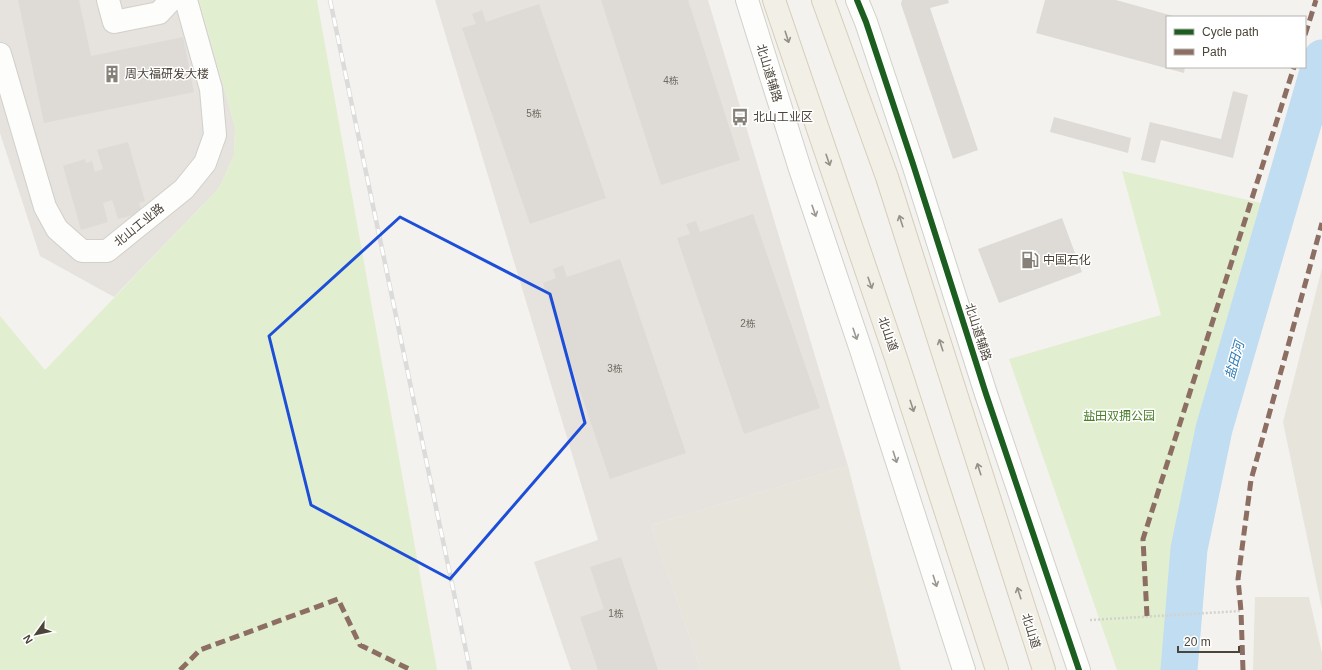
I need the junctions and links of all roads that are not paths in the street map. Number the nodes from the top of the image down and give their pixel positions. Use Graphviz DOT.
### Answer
graph roads {
  1 [pos="108,0"];
  2 [pos="171,0"];
  3 [pos="186,0"];
  4 [pos="747,0"];
  5 [pos="774,0"];
  6 [pos="823,0"];
  7 [pos="857,0"];
  8 [pos="870,0"];
  9 [pos="866,22"];
  10 [pos="0,54"];
  11 [pos="964,670"];
  12 [pos="997,670"];
  13 [pos="1044,670"];
  14 [pos="1079,670"];
  1 -- 2 [label="street"];
  3 -- 10 [label="street, 北山工业路"];
  4 -- 11 [label="street, 北山道辅路, one-way"];
  5 -- 12 [label="main road, 北山道, one-way"];
  13 -- 6 [label="main road, 北山道, one-way"];
  7 -- 9 [label="street, 北山道辅路"];
  8 -- 9 [label="street"];
  9 -- 14 [label="street, 北山道辅路"];
}
